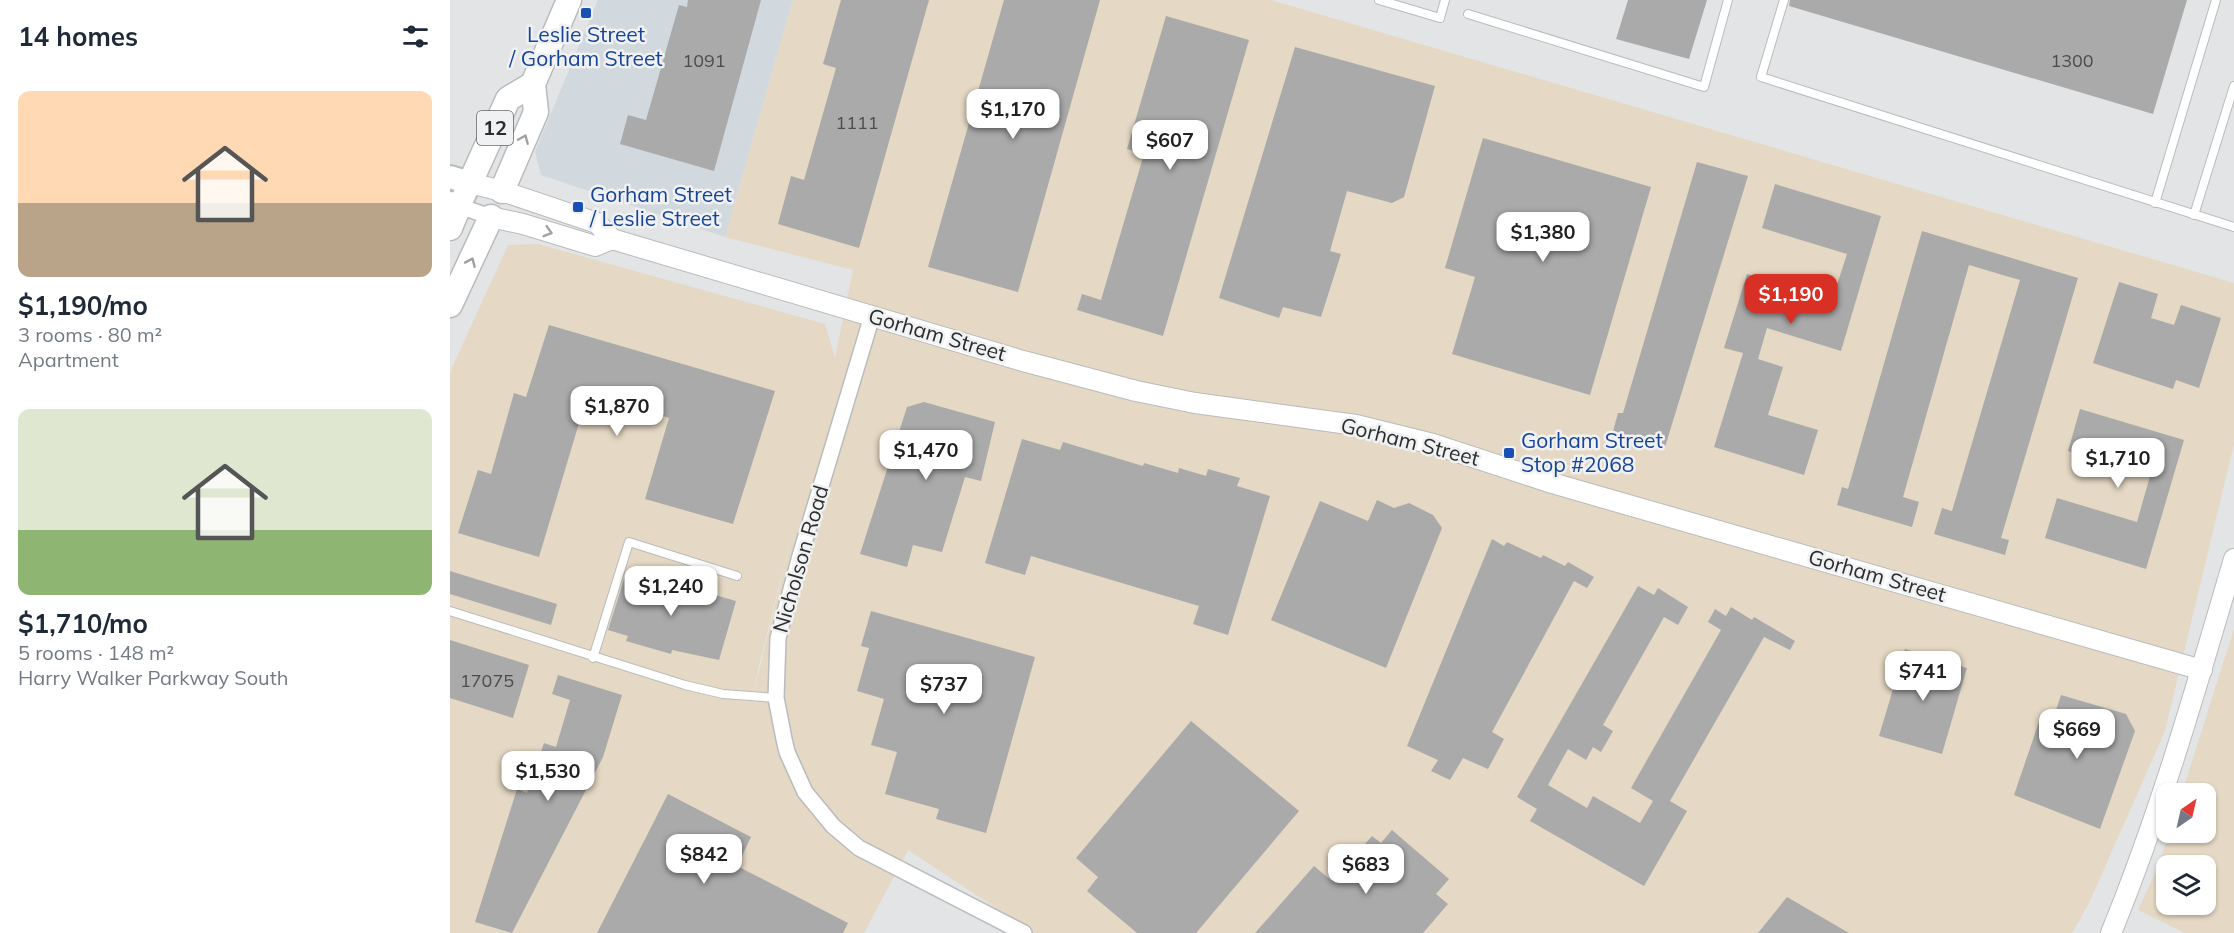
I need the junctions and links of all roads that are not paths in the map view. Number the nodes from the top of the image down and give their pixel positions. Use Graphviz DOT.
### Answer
graph roads {
  1 [pos="569,0"];
  2 [pos="1379,0"];
  3 [pos="1445,0"];
  4 [pos="1728,0"];
  5 [pos="1785,0"];
  6 [pos="2216,0"];
  7 [pos="1468,14"];
  8 [pos="533,84"];
  9 [pos="2234,86"];
  10 [pos="460,180"];
  11 [pos="502,191"];
  12 [pos="2155,203"];
  13 [pos="453,212"];
  14 [pos="2194,215"];
  15 [pos="491,217"];
  16 [pos="2234,225"];
  17 [pos="612,239"];
  18 [pos="450,305"];
  19 [pos="872,316"];
  20 [pos="2234,559"];
  21 [pos="737,576"];
  22 [pos="450,611"];
  23 [pos="593,658"];
  24 [pos="2202,670"];
  25 [pos="776,698"];
  26 [pos="1024,933"];
  27 [pos="2111,933"];
  1 -- 8 [label="main road, 12"];
  2 -- 3 [label="lane"];
  4 -- 7 [label="lane"];
  5 -- 12 [label="lane"];
  6 -- 12 [label="lane"];
  8 -- 10 [label="main road, 12"];
  11 -- 8 [label="main road, 12, one-way"];
  9 -- 14 [label="lane"];
  10 -- 11 [label="street, Gorham Street"];
  10 -- 13 [label="main road, 12"];
  11 -- 15 [label="main road, 12"];
  11 -- 17 [label="street, Gorham Street"];
  12 -- 14 [label="lane"];
  13 -- 15 [label="street, Gorham Street"];
  14 -- 16 [label="lane"];
  15 -- 17 [label="street, Gorham Street, one-way"];
  18 -- 15 [label="main road, 12, one-way"];
  17 -- 19 [label="street, Gorham Street"];
  19 -- 24 [label="street, Gorham Street"];
  19 -- 25 [label="street, Nicholson Road"];
  20 -- 24 [label="street"];
  21 -- 23 [label="lane"];
  22 -- 23 [label="lane"];
  23 -- 25 [label="lane"];
  24 -- 27 [label="street"];
  25 -- 26 [label="street, Nicholson Road"];
}
